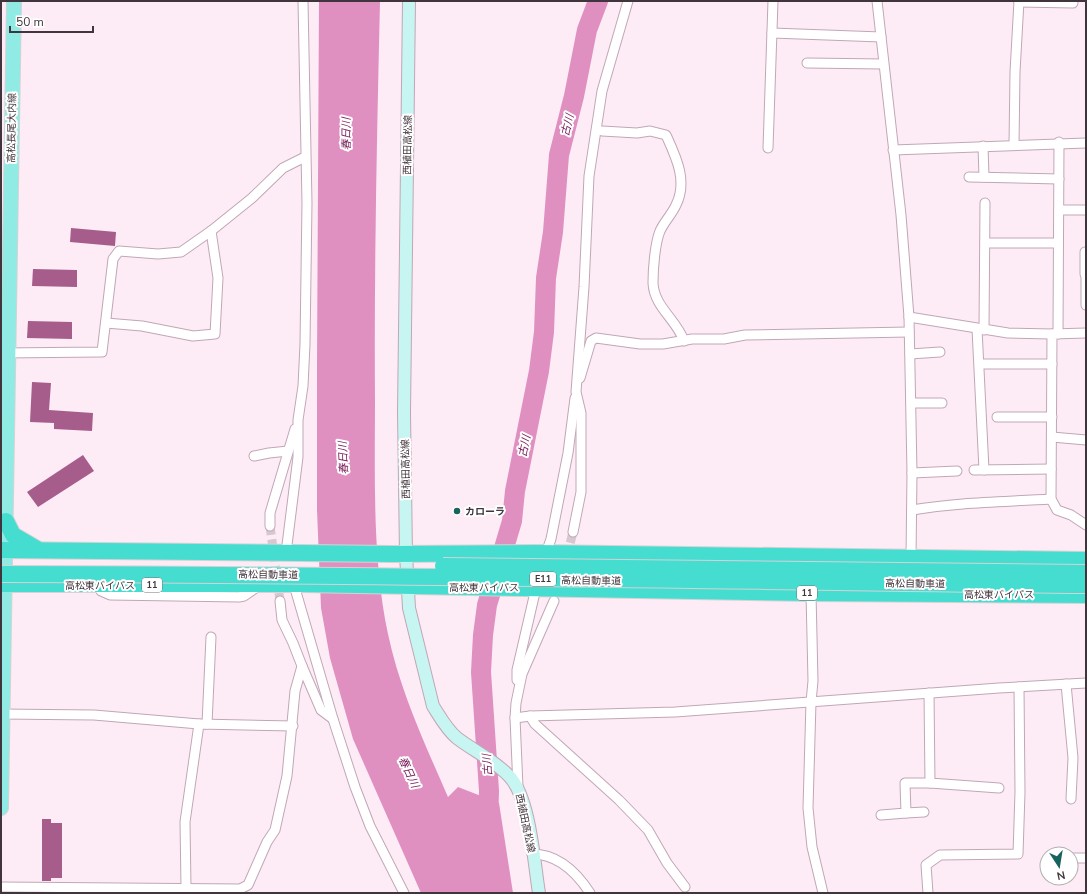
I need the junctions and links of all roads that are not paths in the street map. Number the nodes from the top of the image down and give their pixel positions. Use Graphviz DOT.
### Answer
graph roads {
  1 [pos="14,1"];
  2 [pos="303,1"];
  3 [pos="409,1"];
  4 [pos="628,1"];
  5 [pos="773,1"];
  6 [pos="877,1"];
  7 [pos="1019,1"];
  8 [pos="1073,3"];
  9 [pos="772,33"];
  10 [pos="881,37"];
  11 [pos="807,63"];
  12 [pos="883,64"];
  13 [pos="609,70"];
  14 [pos="602,131"];
  15 [pos="1059,142"];
  16 [pos="1086,143"];
  17 [pos="1014,145"];
  18 [pos="983,146"];
  19 [pos="768,148"];
  20 [pos="893,150"];
  21 [pos="305,157"];
  22 [pos="590,167"];
  23 [pos="969,177"];
  24 [pos="984,177"];
  25 [pos="1059,178"];
  26 [pos="985,202"];
  27 [pos="1059,210"];
  28 [pos="1086,210"];
  29 [pos="211,231"];
  30 [pos="985,243"];
  31 [pos="1058,243"];
  32 [pos="1085,252"];
  33 [pos="1086,274"];
  34 [pos="1086,305"];
  35 [pos="909,317"];
  36 [pos="106,323"];
  37 [pos="980,330"];
  38 [pos="909,332"];
  39 [pos="1086,333"];
  40 [pos="1055,334"];
  41 [pos="684,341"];
  42 [pos="940,352"];
  43 [pos="4,353"];
  44 [pos="910,354"];
  45 [pos="980,364"];
  46 [pos="1052,364"];
  47 [pos="577,378"];
  48 [pos="576,392"];
  49 [pos="911,403"];
  50 [pos="942,403"];
  51 [pos="997,417"];
  52 [pos="1052,417"];
  53 [pos="298,420"];
  54 [pos="1052,437"];
  55 [pos="1086,440"];
  56 [pos="288,452"];
  57 [pos="254,456"];
  58 [pos="1052,469"];
  59 [pos="974,470"];
  60 [pos="984,470"];
  61 [pos="957,471"];
  62 [pos="912,472"];
  63 [pos="1051,499"];
  64 [pos="912,510"];
  65 [pos="6,521"];
  66 [pos="1086,525"];
  67 [pos="270,526"];
  68 [pos="574,532"];
  69 [pos="40,550"];
  70 [pos="293,553"];
  71 [pos="542,553"];
  72 [pos="2,554"];
  73 [pos="399,554"];
  74 [pos="911,558"];
  75 [pos="1086,560"];
  76 [pos="1086,573"];
  77 [pos="2,581"];
  78 [pos="298,585"];
  79 [pos="1086,585"];
  80 [pos="400,586"];
  81 [pos="532,587"];
  82 [pos="811,593"];
  83 [pos="1086,595"];
  84 [pos="280,601"];
  85 [pos="554,601"];
  86 [pos="211,637"];
  87 [pos="302,666"];
  88 [pos="1086,683"];
  89 [pos="1066,684"];
  90 [pos="1019,687"];
  91 [pos="929,693"];
  92 [pos="811,702"];
  93 [pos="516,703"];
  94 [pos="2,714"];
  95 [pos="530,716"];
  96 [pos="515,718"];
  97 [pos="333,719"];
  98 [pos="203,724"];
  99 [pos="293,726"];
  100 [pos="930,783"];
  101 [pos="518,787"];
  102 [pos="999,788"];
  103 [pos="1071,799"];
  104 [pos="1,808"];
  105 [pos="906,812"];
  106 [pos="924,812"];
  107 [pos="881,815"];
  108 [pos="532,854"];
  109 [pos="1,887"];
  110 [pos="685,887"];
  111 [pos="186,888"];
  112 [pos="241,891"];
  113 [pos="404,893"];
  114 [pos="539,893"];
  115 [pos="590,893"];
  116 [pos="823,893"];
  117 [pos="928,893"];
  1 -- 43 [label="main road, 高松長尾大内線"];
  2 -- 21 [label="street"];
  3 -- 73 [label="main road, 西植田高松線"];
  4 -- 13 [label="street"];
  5 -- 9 [label="street"];
  6 -- 10 [label="street"];
  7 -- 8 [label="street"];
  7 -- 17 [label="street"];
  9 -- 10 [label="street"];
  9 -- 19 [label="street"];
  10 -- 12 [label="street"];
  11 -- 12 [label="street"];
  12 -- 20 [label="street"];
  13 -- 14 [label="street"];
  13 -- 22 [label="street"];
  14 -- 22 [label="street"];
  14 -- 41 [label="street"];
  15 -- 16 [label="street"];
  15 -- 17 [label="street"];
  15 -- 25 [label="street"];
  17 -- 18 [label="street"];
  18 -- 20 [label="street"];
  18 -- 24 [label="street"];
  20 -- 35 [label="street"];
  21 -- 29 [label="street"];
  21 -- 53 [label="street"];
  22 -- 47 [label="street"];
  23 -- 24 [label="street"];
  24 -- 25 [label="street"];
  25 -- 27 [label="street"];
  26 -- 30 [label="street"];
  27 -- 28 [label="street"];
  27 -- 31 [label="street"];
  29 -- 36 [label="street"];
  29 -- 36 [label="street"];
  30 -- 31 [label="street"];
  30 -- 37 [label="street"];
  31 -- 40 [label="street"];
  32 -- 33 [label="street"];
  33 -- 34 [label="street"];
  35 -- 37 [label="street"];
  35 -- 38 [label="street"];
  36 -- 43 [label="street"];
  37 -- 40 [label="street"];
  37 -- 45 [label="street"];
  38 -- 41 [label="street"];
  38 -- 44 [label="street"];
  39 -- 40 [label="street"];
  40 -- 46 [label="street"];
  41 -- 47 [label="street"];
  42 -- 44 [label="street"];
  43 -- 65 [label="main road, 高松長尾大内線"];
  44 -- 49 [label="street"];
  45 -- 46 [label="street"];
  45 -- 60 [label="street"];
  46 -- 52 [label="street"];
  47 -- 48 [label="street"];
  48 -- 68 [label="street"];
  48 -- 71 [label="street"];
  49 -- 50 [label="street"];
  49 -- 62 [label="street"];
  51 -- 52 [label="street"];
  52 -- 54 [label="street"];
  53 -- 56 [label="street"];
  53 -- 70 [label="street"];
  54 -- 55 [label="street"];
  54 -- 58 [label="street"];
  56 -- 57 [label="street"];
  56 -- 67 [label="street"];
  58 -- 60 [label="street"];
  58 -- 63 [label="street"];
  59 -- 60 [label="street"];
  61 -- 62 [label="street"];
  62 -- 64 [label="street"];
  63 -- 64 [label="street"];
  63 -- 66 [label="street"];
  64 -- 74 [label="street"];
  65 -- 69 [label="highway"];
  65 -- 72 [label="main road, 高松長尾大内線"];
  69 -- 70 [label="highway"];
  69 -- 72 [label="highway"];
  70 -- 73 [label="highway"];
  71 -- 73 [label="highway"];
  71 -- 74 [label="highway"];
  72 -- 76 [label="highway, 高松自動車道 / E11, bridge"];
  72 -- 77 [label="main road, 高松長尾大内線"];
  73 -- 80 [label="main road, 西植田高松線"];
  74 -- 75 [label="highway"];
  77 -- 78 [label="highway, 高松東バイパス / 11"];
  77 -- 79 [label="highway, 高松自動車道 / E11, bridge"];
  77 -- 94 [label="main road, 高松長尾大内線"];
  78 -- 80 [label="highway, 高松東バイパス / 11"];
  78 -- 97 [label="street"];
  80 -- 81 [label="highway, 高松東バイパス / 11"];
  80 -- 101 [label="main road, 西植田高松線"];
  81 -- 82 [label="highway, 高松東バイパス / 11"];
  81 -- 93 [label="street"];
  82 -- 83 [label="highway, 高松東バイパス / 11"];
  82 -- 92 [label="street"];
  84 -- 87 [label="street"];
  85 -- 93 [label="street"];
  86 -- 98 [label="street"];
  87 -- 97 [label="street"];
  87 -- 99 [label="street"];
  88 -- 89 [label="street"];
  89 -- 90 [label="street"];
  89 -- 103 [label="street"];
  90 -- 91 [label="street"];
  90 -- 117 [label="street"];
  91 -- 92 [label="street"];
  91 -- 100 [label="street"];
  92 -- 95 [label="street"];
  92 -- 116 [label="street"];
  93 -- 96 [label="street"];
  94 -- 98 [label="street"];
  94 -- 104 [label="main road, 高松長尾大内線"];
  95 -- 96 [label="street"];
  95 -- 110 [label="street"];
  96 -- 101 [label="street"];
  97 -- 113 [label="street"];
  98 -- 99 [label="street"];
  98 -- 111 [label="street"];
  99 -- 112 [label="street"];
  100 -- 102 [label="street"];
  100 -- 105 [label="street"];
  101 -- 108 [label="main road, 西植田高松線"];
  105 -- 106 [label="street"];
  105 -- 107 [label="street"];
  108 -- 114 [label="main road, 西植田高松線"];
  108 -- 115 [label="street"];
  109 -- 111 [label="street"];
  111 -- 112 [label="street"];
}
